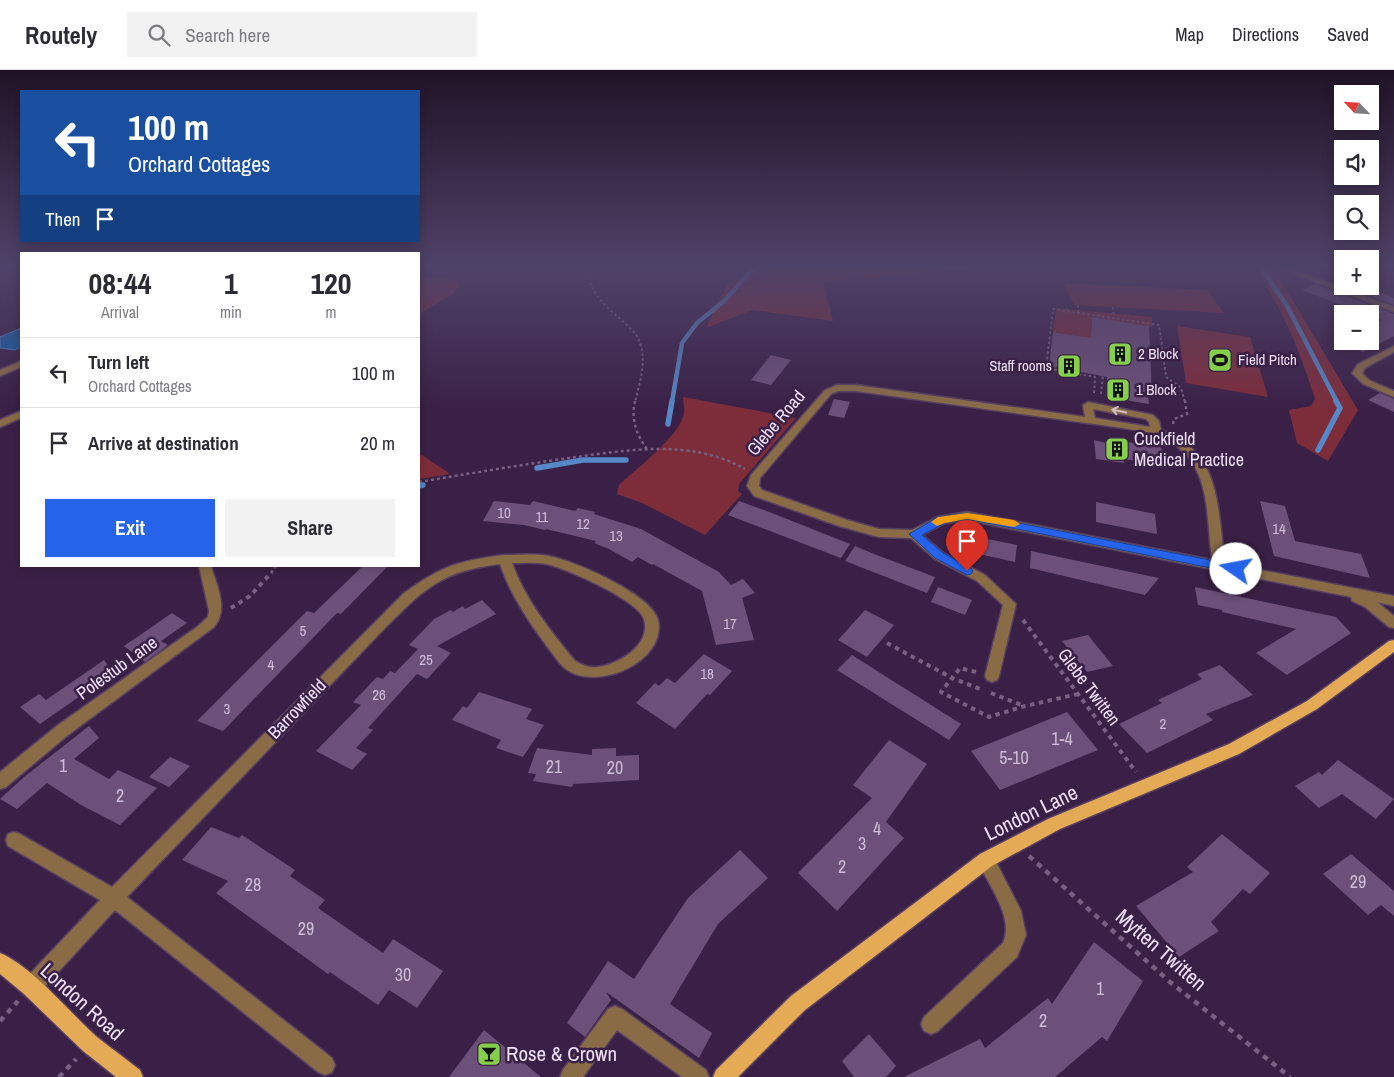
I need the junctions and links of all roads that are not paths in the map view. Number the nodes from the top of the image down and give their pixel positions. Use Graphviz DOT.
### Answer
graph roads {
  1 [pos="1394,349"];
  2 [pos="20,364"];
  3 [pos="0,373"];
  4 [pos="1394,394"];
  5 [pos="20,414"];
  6 [pos="1090,420"];
  7 [pos="0,424"];
  8 [pos="1156,431"];
  9 [pos="914,534"];
  10 [pos="504,559"];
  11 [pos="1219,565"];
  12 [pos="205,567"];
  13 [pos="1343,592"];
  14 [pos="1394,601"];
  15 [pos="1394,623"];
  16 [pos="1394,645"];
  17 [pos="992,676"];
  18 [pos="0,782"];
  19 [pos="14,840"];
  20 [pos="986,860"];
  21 [pos="114,898"];
  22 [pos="0,962"];
  23 [pos="31,987"];
  24 [pos="931,1024"];
  25 [pos="325,1066"];
  26 [pos="133,1077"];
  27 [pos="570,1077"];
  28 [pos="699,1077"];
  29 [pos="723,1077"];
  1 -- 4 [label="street"];
  2 -- 3 [label="street"];
  5 -- 7 [label="street"];
  6 -- 8 [label="street, Glebe Road"];
  8 -- 6 [label="street, one-way"];
  6 -- 9 [label="street, Glebe Road"];
  8 -- 11 [label="street, Glebe Road"];
  9 -- 11 [label="street, Glebe Road"];
  9 -- 17 [label="street"];
  10 -- 10 [label="street, Barrowfield"];
  10 -- 21 [label="street, Barrowfield"];
  11 -- 13 [label="street, Glebe Road"];
  12 -- 18 [label="street, Polestub Lane"];
  13 -- 14 [label="street, Glebe Road"];
  13 -- 15 [label="street, Glebe Road"];
  16 -- 20 [label="main road, London Lane"];
  19 -- 21 [label="street"];
  20 -- 24 [label="street"];
  20 -- 29 [label="main road, London Lane"];
  21 -- 23 [label="street, Barrowfield"];
  21 -- 25 [label="street"];
  22 -- 23 [label="main road, London Road"];
  23 -- 26 [label="main road, London Road"];
  27 -- 28 [label="street"];
}
